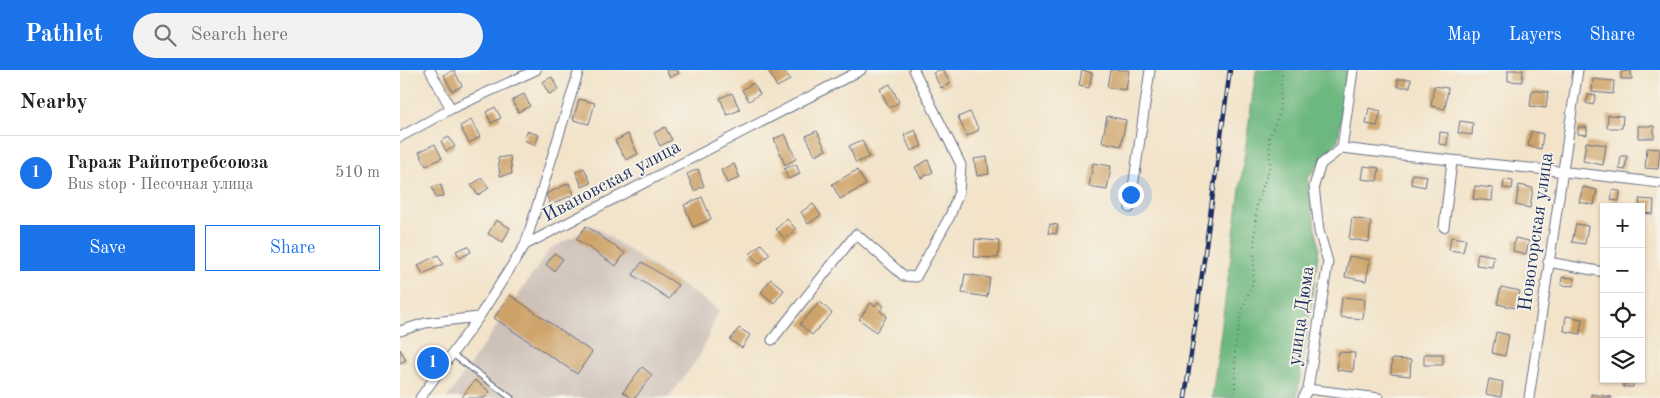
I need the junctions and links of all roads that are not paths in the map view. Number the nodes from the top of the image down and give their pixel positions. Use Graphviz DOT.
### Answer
graph roads {
  1 [pos="430,70"];
  2 [pos="536,70"];
  3 [pos="579,70"];
  4 [pos="861,70"];
  5 [pos="914,70"];
  6 [pos="1150,70"];
  7 [pos="1353,70"];
  8 [pos="1578,70"];
  9 [pos="451,110"];
  10 [pos="400,137"];
  11 [pos="1342,148"];
  12 [pos="1452,162"];
  13 [pos="1561,170"];
  14 [pos="1660,183"];
  15 [pos="1130,208"];
  16 [pos="1444,227"];
  17 [pos="525,245"];
  18 [pos="1548,262"];
  19 [pos="1600,271"];
  20 [pos="479,317"];
  21 [pos="400,331"];
  22 [pos="772,340"];
  23 [pos="452,354"];
  24 [pos="1308,389"];
  25 [pos="420,398"];
  26 [pos="510,398"];
  27 [pos="1303,398"];
  28 [pos="1379,398"];
  29 [pos="1529,398"];
  1 -- 9 [label="street"];
  2 -- 9 [label="street"];
  3 -- 17 [label="street"];
  4 -- 17 [label="street, Ивановская улица"];
  5 -- 22 [label="street"];
  6 -- 15 [label="street"];
  7 -- 11 [label="street"];
  8 -- 13 [label="street, Новогорская улица"];
  9 -- 10 [label="street"];
  11 -- 12 [label="street"];
  11 -- 24 [label="street, улица Дюма"];
  12 -- 13 [label="street"];
  12 -- 16 [label="street"];
  13 -- 14 [label="street"];
  13 -- 18 [label="street, Новогорская улица"];
  17 -- 20 [label="street, Ивановская улица"];
  18 -- 19 [label="street"];
  18 -- 29 [label="street, Новогорская улица"];
  20 -- 21 [label="street"];
  20 -- 23 [label="street, Ивановская улица"];
  23 -- 25 [label="street, Ивановская улица"];
  23 -- 26 [label="lane"];
  24 -- 27 [label="street, улица Дюма"];
  24 -- 28 [label="street"];
}
